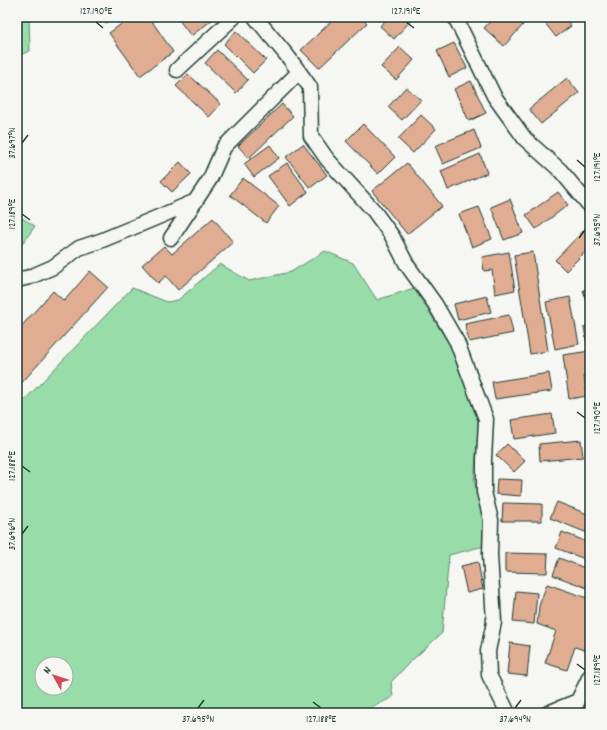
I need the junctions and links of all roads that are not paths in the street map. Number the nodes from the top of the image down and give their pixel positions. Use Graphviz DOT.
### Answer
graph roads {
  1 [pos="234,17"];
  2 [pos="255,17"];
  3 [pos="455,17"];
  4 [pos="177,70"];
  5 [pos="299,72"];
  6 [pos="585,193"];
  7 [pos="196,201"];
  8 [pos="590,206"];
  9 [pos="171,238"];
  10 [pos="17,280"];
  11 [pos="590,676"];
  12 [pos="575,707"];
  13 [pos="508,713"];
  14 [pos="548,713"];
  1 -- 4 [label="street"];
  2 -- 5 [label="street"];
  3 -- 6 [label="street"];
  5 -- 7 [label="street"];
  5 -- 13 [label="street"];
  6 -- 8 [label="street"];
  7 -- 9 [label="street"];
  7 -- 10 [label="street"];
  11 -- 12 [label="street"];
  12 -- 14 [label="street"];
}
